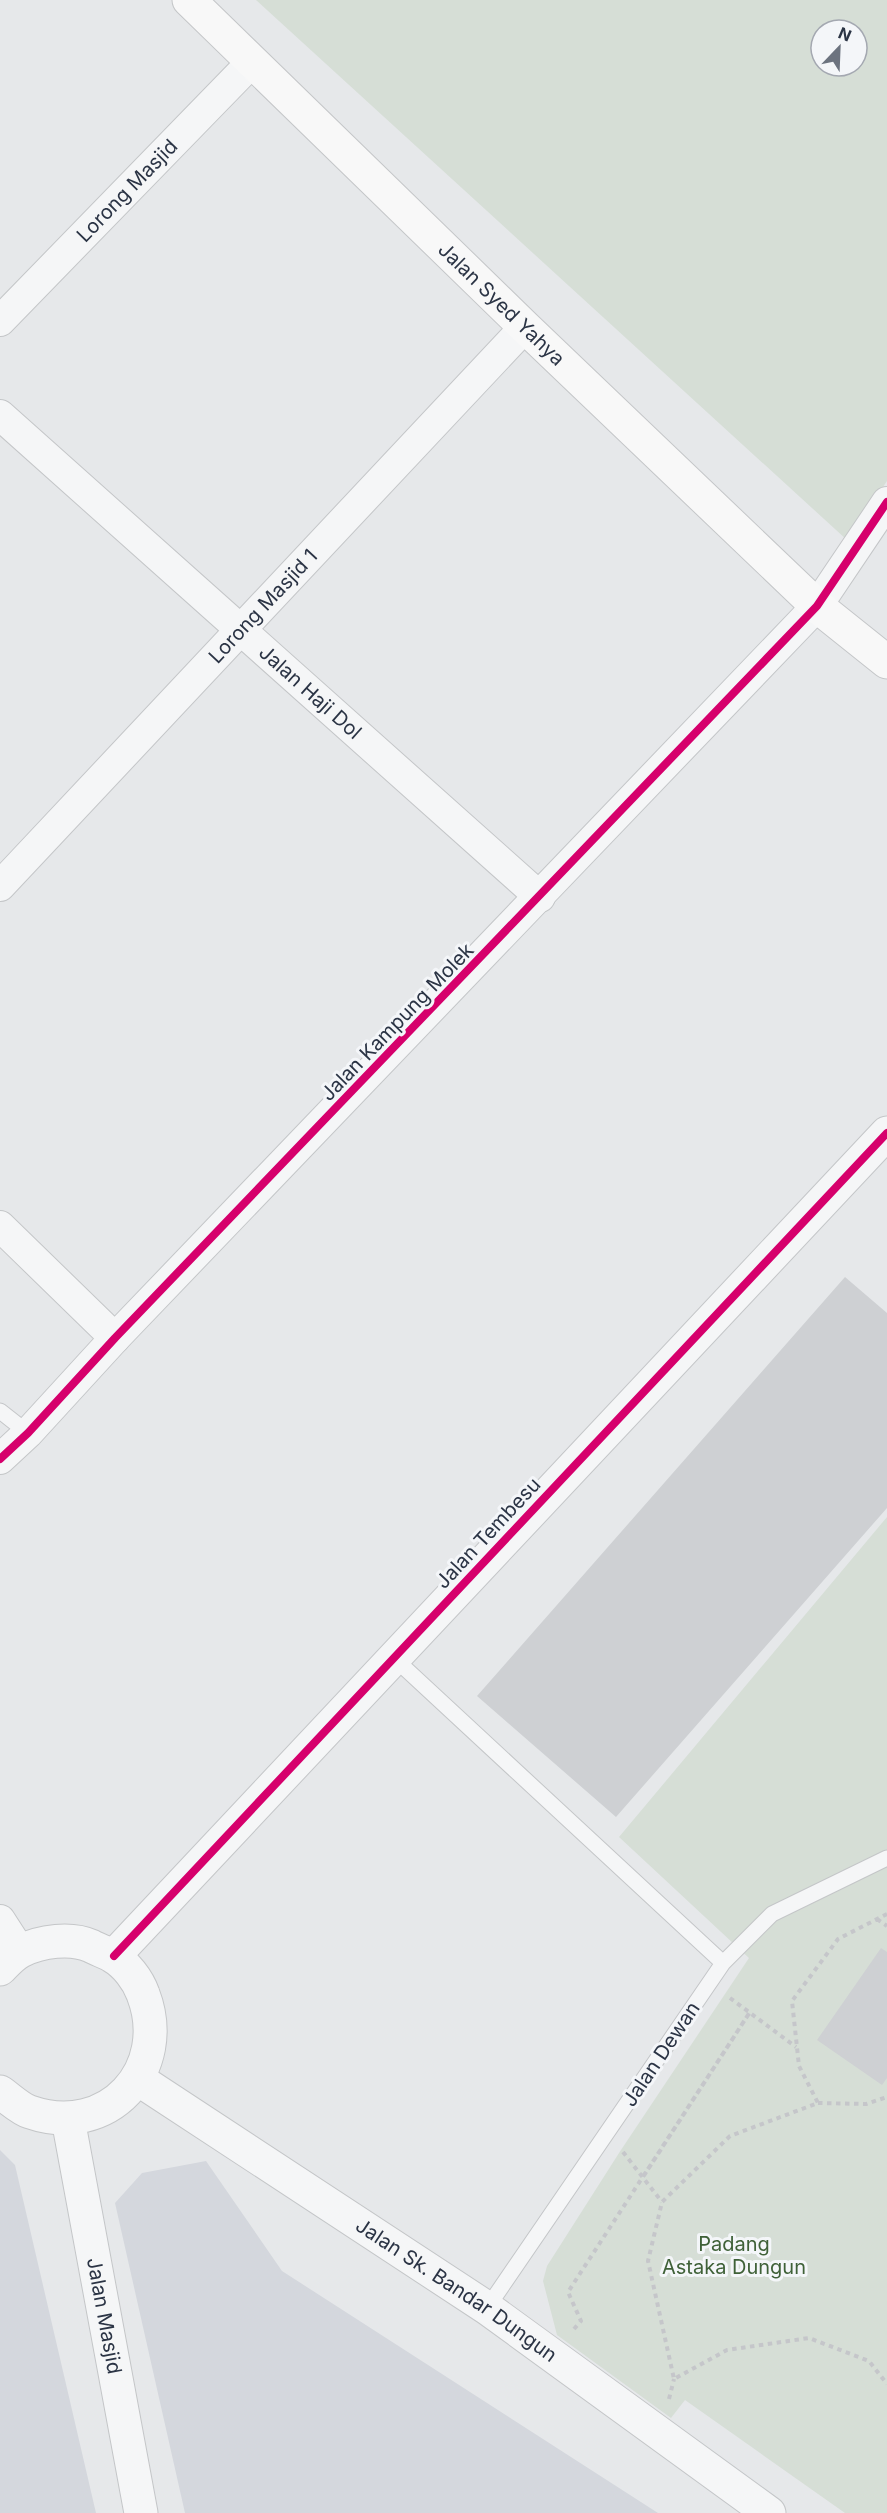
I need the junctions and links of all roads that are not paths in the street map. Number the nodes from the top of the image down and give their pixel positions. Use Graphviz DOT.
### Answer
graph roads {
  1 [pos="189,0"];
  2 [pos="253,61"];
  3 [pos="0,321"];
  4 [pos="525,327"];
  5 [pos="0,415"];
  6 [pos="887,502"];
  7 [pos="817,606"];
  8 [pos="241,631"];
  9 [pos="887,662"];
  10 [pos="0,886"];
  11 [pos="540,897"];
  12 [pos="887,1133"];
  13 [pos="0,1226"];
  14 [pos="115,1338"];
  15 [pos="0,1412"];
  16 [pos="28,1433"];
  17 [pos="0,1459"];
  18 [pos="394,1658"];
  19 [pos="887,1858"];
  20 [pos="0,1920"];
  21 [pos="114,1956"];
  22 [pos="10,1960"];
  23 [pos="723,1963"];
  24 [pos="138,2079"];
  25 [pos="0,2092"];
  26 [pos="68,2119"];
  27 [pos="487,2308"];
  28 [pos="141,2513"];
  29 [pos="769,2513"];
  1 -- 2 [label="main road, Jalan Syed Yahya"];
  2 -- 3 [label="street, Lorong Masjid"];
  2 -- 4 [label="main road, Jalan Syed Yahya"];
  4 -- 7 [label="main road, Jalan Syed Yahya"];
  4 -- 8 [label="street, Lorong Masjid 1"];
  5 -- 8 [label="street, Jalan Haji Dol"];
  6 -- 7 [label="street, Jalan Kampung Molek"];
  7 -- 9 [label="main road, Jalan Syed Yahya"];
  7 -- 11 [label="street, Jalan Kampung Molek"];
  8 -- 10 [label="street, Lorong Masjid 1"];
  8 -- 11 [label="street, Jalan Haji Dol"];
  11 -- 14 [label="street, Jalan Kampung Molek"];
  12 -- 18 [label="street, Jalan Tembesu"];
  13 -- 14 [label="street"];
  14 -- 16 [label="street, Jalan Kampung Molek"];
  15 -- 16 [label="lane"];
  16 -- 17 [label="street, Jalan Kampung Molek"];
  18 -- 21 [label="street, Jalan Tembesu"];
  18 -- 23 [label="lane"];
  19 -- 23 [label="lane, Jalan Dewan"];
  20 -- 22 [label="street"];
  21 -- 22 [label="street"];
  21 -- 24 [label="street"];
  23 -- 27 [label="lane, Jalan Dewan"];
  24 -- 26 [label="street"];
  24 -- 27 [label="street, Jalan Sk. Bandar Dungun"];
  25 -- 26 [label="street"];
  26 -- 28 [label="street, Jalan Masjid"];
  27 -- 29 [label="street, Jalan Sk. Bandar Dungun"];
}
